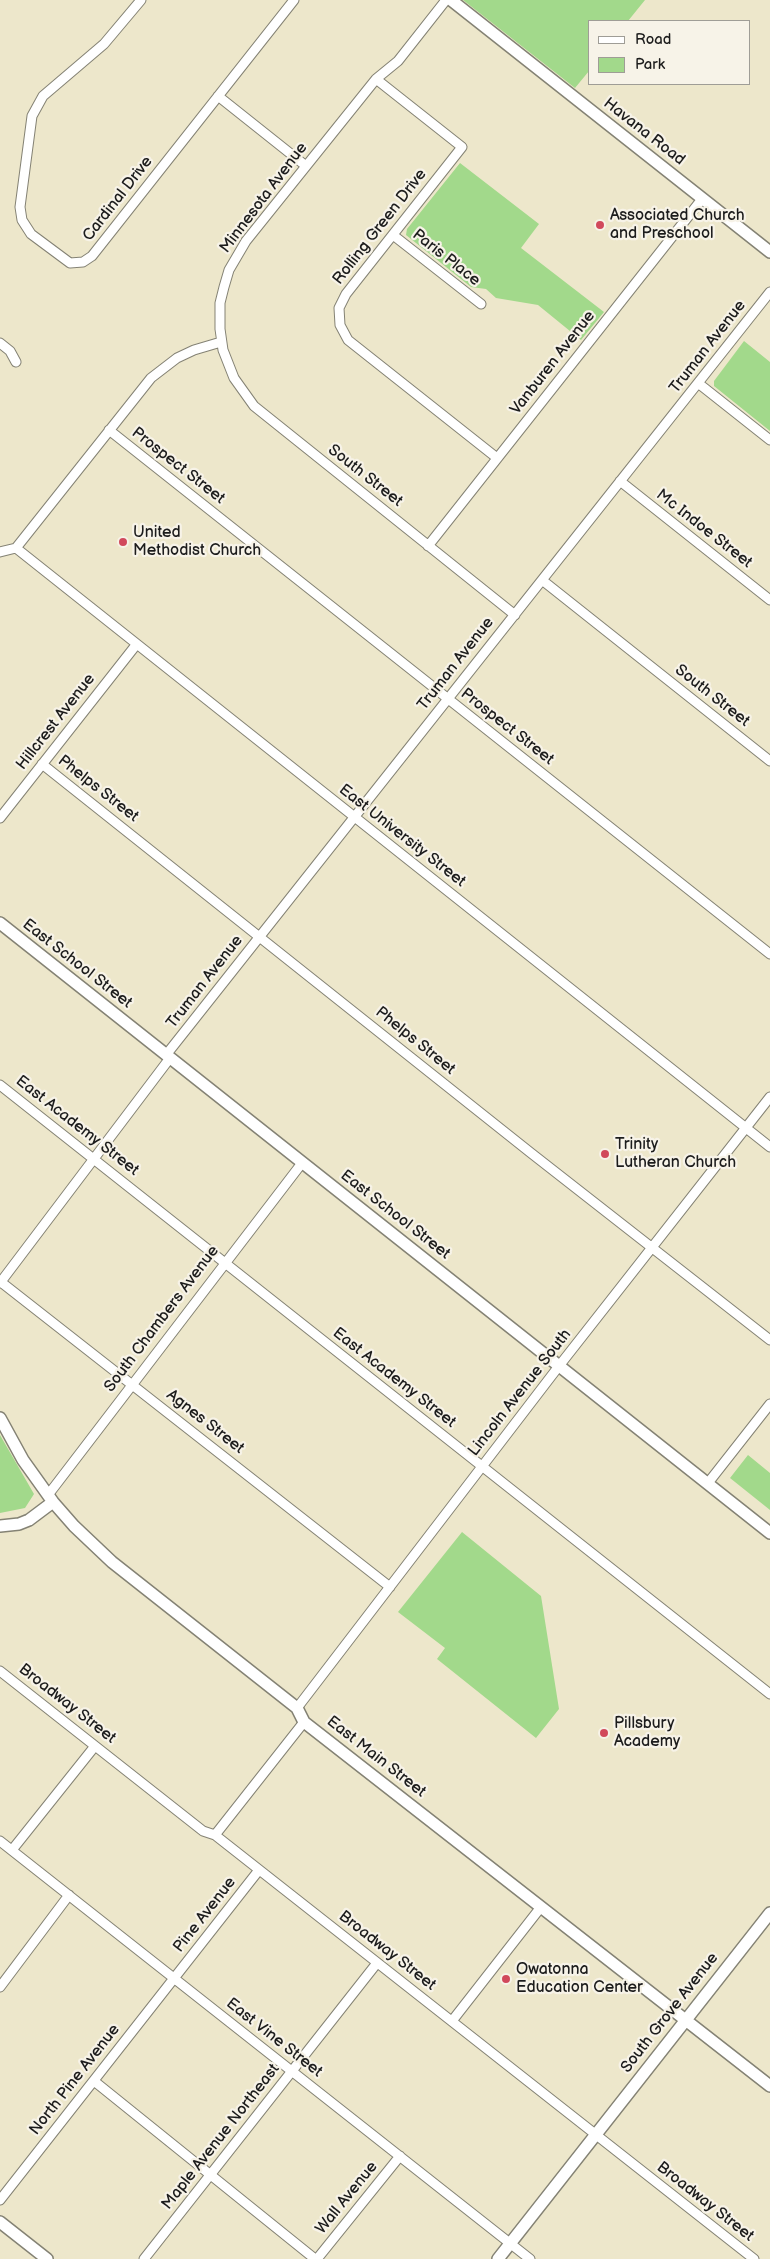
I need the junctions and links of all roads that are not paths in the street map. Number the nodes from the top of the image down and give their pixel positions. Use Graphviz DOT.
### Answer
graph roads {
  1 [pos="141,0"];
  2 [pos="294,0"];
  3 [pos="446,0"];
  4 [pos="451,0"];
  5 [pos="376,79"];
  6 [pos="218,96"];
  7 [pos="306,166"];
  8 [pos="702,198"];
  9 [pos="393,234"];
  10 [pos="770,252"];
  11 [pos="770,292"];
  12 [pos="481,304"];
  13 [pos="222,342"];
  14 [pos="0,343"];
  15 [pos="16,362"];
  16 [pos="698,383"];
  17 [pos="109,430"];
  18 [pos="770,440"];
  19 [pos="497,458"];
  20 [pos="620,482"];
  21 [pos="428,546"];
  22 [pos="16,548"];
  23 [pos="0,552"];
  24 [pos="542,580"];
  25 [pos="770,600"];
  26 [pos="515,614"];
  27 [pos="136,645"];
  28 [pos="448,699"];
  29 [pos="770,761"];
  30 [pos="42,764"];
  31 [pos="0,818"];
  32 [pos="354,818"];
  33 [pos="0,923"];
  34 [pos="260,936"];
  35 [pos="770,954"];
  36 [pos="168,1056"];
  37 [pos="0,1085"];
  38 [pos="770,1097"];
  39 [pos="746,1128"];
  40 [pos="770,1147"];
  41 [pos="93,1158"];
  42 [pos="302,1163"];
  43 [pos="653,1247"];
  44 [pos="225,1263"];
  45 [pos="0,1282"];
  46 [pos="770,1340"];
  47 [pos="559,1366"];
  48 [pos="133,1384"];
  49 [pos="770,1404"];
  50 [pos="0,1418"];
  51 [pos="482,1467"];
  52 [pos="708,1483"];
  53 [pos="50,1499"];
  54 [pos="0,1526"];
  55 [pos="770,1533"];
  56 [pos="390,1587"];
  57 [pos="0,1671"];
  58 [pos="770,1694"];
  59 [pos="297,1708"];
  60 [pos="304,1722"];
  61 [pos="95,1746"];
  62 [pos="215,1835"];
  63 [pos="0,1841"];
  64 [pos="12,1850"];
  65 [pos="260,1870"];
  66 [pos="69,1896"];
  67 [pos="541,1907"];
  68 [pos="770,1912"];
  69 [pos="378,1963"];
  70 [pos="174,1978"];
  71 [pos="0,1987"];
  72 [pos="685,2020"];
  73 [pos="452,2021"];
  74 [pos="292,2072"];
  75 [pos="94,2081"];
  76 [pos="770,2086"];
  77 [pos="596,2134"];
  78 [pos="400,2156"];
  79 [pos="210,2175"];
  80 [pos="0,2200"];
  81 [pos="0,2222"];
  82 [pos="510,2244"];
  83 [pos="47,2259"];
  84 [pos="144,2259"];
  85 [pos="316,2259"];
  86 [pos="498,2259"];
  87 [pos="530,2259"];
  88 [pos="754,2259"];
  1 -- 6 [label="street, Cardinal Drive"];
  2 -- 6 [label="street, Cardinal Drive"];
  3 -- 5 [label="street, Minnesota Avenue"];
  4 -- 8 [label="street, Havana Road"];
  5 -- 7 [label="street, Minnesota Avenue"];
  5 -- 9 [label="street, Rolling Green Drive"];
  6 -- 7 [label="street"];
  7 -- 13 [label="street, Minnesota Avenue"];
  8 -- 10 [label="street, Havana Road"];
  8 -- 19 [label="street, Vanburen Avenue"];
  9 -- 12 [label="street, Paris Place"];
  9 -- 19 [label="street, Rolling Green Drive"];
  11 -- 16 [label="street, Truman Avenue"];
  13 -- 17 [label="street"];
  13 -- 21 [label="street, South Street"];
  14 -- 15 [label="street"];
  16 -- 18 [label="street"];
  16 -- 20 [label="street, Truman Avenue"];
  17 -- 22 [label="street"];
  17 -- 28 [label="street, Prospect Street"];
  19 -- 21 [label="street, Vanburen Avenue"];
  20 -- 24 [label="street, Truman Avenue"];
  20 -- 25 [label="street, Mc Indoe Street"];
  21 -- 26 [label="street, South Street"];
  22 -- 23 [label="street"];
  22 -- 27 [label="street, East University Street"];
  24 -- 26 [label="street, Truman Avenue"];
  24 -- 29 [label="street, South Street"];
  26 -- 28 [label="street, Truman Avenue"];
  27 -- 30 [label="street, Hillcrest Avenue"];
  27 -- 32 [label="street, East University Street"];
  28 -- 32 [label="street, Truman Avenue"];
  28 -- 35 [label="street, Prospect Street"];
  30 -- 31 [label="street, Hillcrest Avenue"];
  30 -- 34 [label="street, Phelps Street"];
  32 -- 34 [label="street, Truman Avenue"];
  32 -- 39 [label="street, East University Street"];
  33 -- 36 [label="street, East School Street"];
  34 -- 36 [label="street, Truman Avenue"];
  34 -- 43 [label="street, Phelps Street"];
  36 -- 41 [label="street, Truman Avenue"];
  36 -- 42 [label="street, East School Street"];
  37 -- 41 [label="street, East Academy Street"];
  38 -- 39 [label="street, Lincoln Avenue South"];
  39 -- 40 [label="street, East University Street"];
  39 -- 43 [label="street, Lincoln Avenue South"];
  41 -- 44 [label="street, East Academy Street"];
  41 -- 45 [label="street, Truman Avenue"];
  42 -- 44 [label="street, South Chambers Avenue"];
  42 -- 47 [label="street, East School Street"];
  43 -- 46 [label="street, Phelps Street"];
  43 -- 47 [label="street, Lincoln Avenue South"];
  44 -- 48 [label="street, South Chambers Avenue"];
  44 -- 51 [label="street, East Academy Street"];
  45 -- 48 [label="street, Agnes Street"];
  47 -- 51 [label="street, Lincoln Avenue South"];
  47 -- 52 [label="street, East School Street"];
  48 -- 53 [label="street, South Chambers Avenue"];
  48 -- 56 [label="street, Agnes Street"];
  49 -- 52 [label="street"];
  50 -- 53 [label="street, East Main Street"];
  51 -- 56 [label="street, Lincoln Avenue South"];
  51 -- 58 [label="street, East Academy Street"];
  52 -- 55 [label="street, East School Street"];
  53 -- 54 [label="street, South Chambers Avenue"];
  53 -- 59 [label="street, East Main Street"];
  56 -- 59 [label="street, Lincoln Avenue South"];
  57 -- 61 [label="street, Broadway Street"];
  59 -- 60 [label="street, East Main Street"];
  60 -- 62 [label="street"];
  60 -- 67 [label="street, East Main Street"];
  61 -- 62 [label="street, Broadway Street"];
  61 -- 64 [label="street"];
  62 -- 65 [label="street, Broadway Street"];
  63 -- 64 [label="street, East Vine Street"];
  64 -- 66 [label="street, East Vine Street"];
  65 -- 69 [label="street, Broadway Street"];
  65 -- 70 [label="street, Pine Avenue"];
  66 -- 70 [label="street, East Vine Street"];
  66 -- 71 [label="street"];
  67 -- 72 [label="street, East Main Street"];
  67 -- 73 [label="street"];
  68 -- 72 [label="street, South Grove Avenue"];
  69 -- 73 [label="street, Broadway Street"];
  69 -- 74 [label="street, Maple Avenue Northeast"];
  70 -- 74 [label="street, East Vine Street"];
  70 -- 75 [label="street, North Pine Avenue"];
  72 -- 76 [label="street, East Main Street"];
  72 -- 77 [label="street, South Grove Avenue"];
  73 -- 77 [label="street, Broadway Street"];
  74 -- 78 [label="street, East Vine Street"];
  74 -- 79 [label="street, Maple Avenue Northeast"];
  75 -- 79 [label="street"];
  75 -- 80 [label="street, North Pine Avenue"];
  77 -- 82 [label="street, South Grove Avenue"];
  77 -- 88 [label="street, Broadway Street"];
  78 -- 82 [label="street, East Vine Street"];
  78 -- 85 [label="street, Wall Avenue"];
  79 -- 84 [label="street, Maple Avenue Northeast"];
  79 -- 85 [label="street"];
  81 -- 83 [label="street"];
  82 -- 86 [label="street, South Grove Avenue"];
  82 -- 87 [label="street, East Vine Street"];
}
